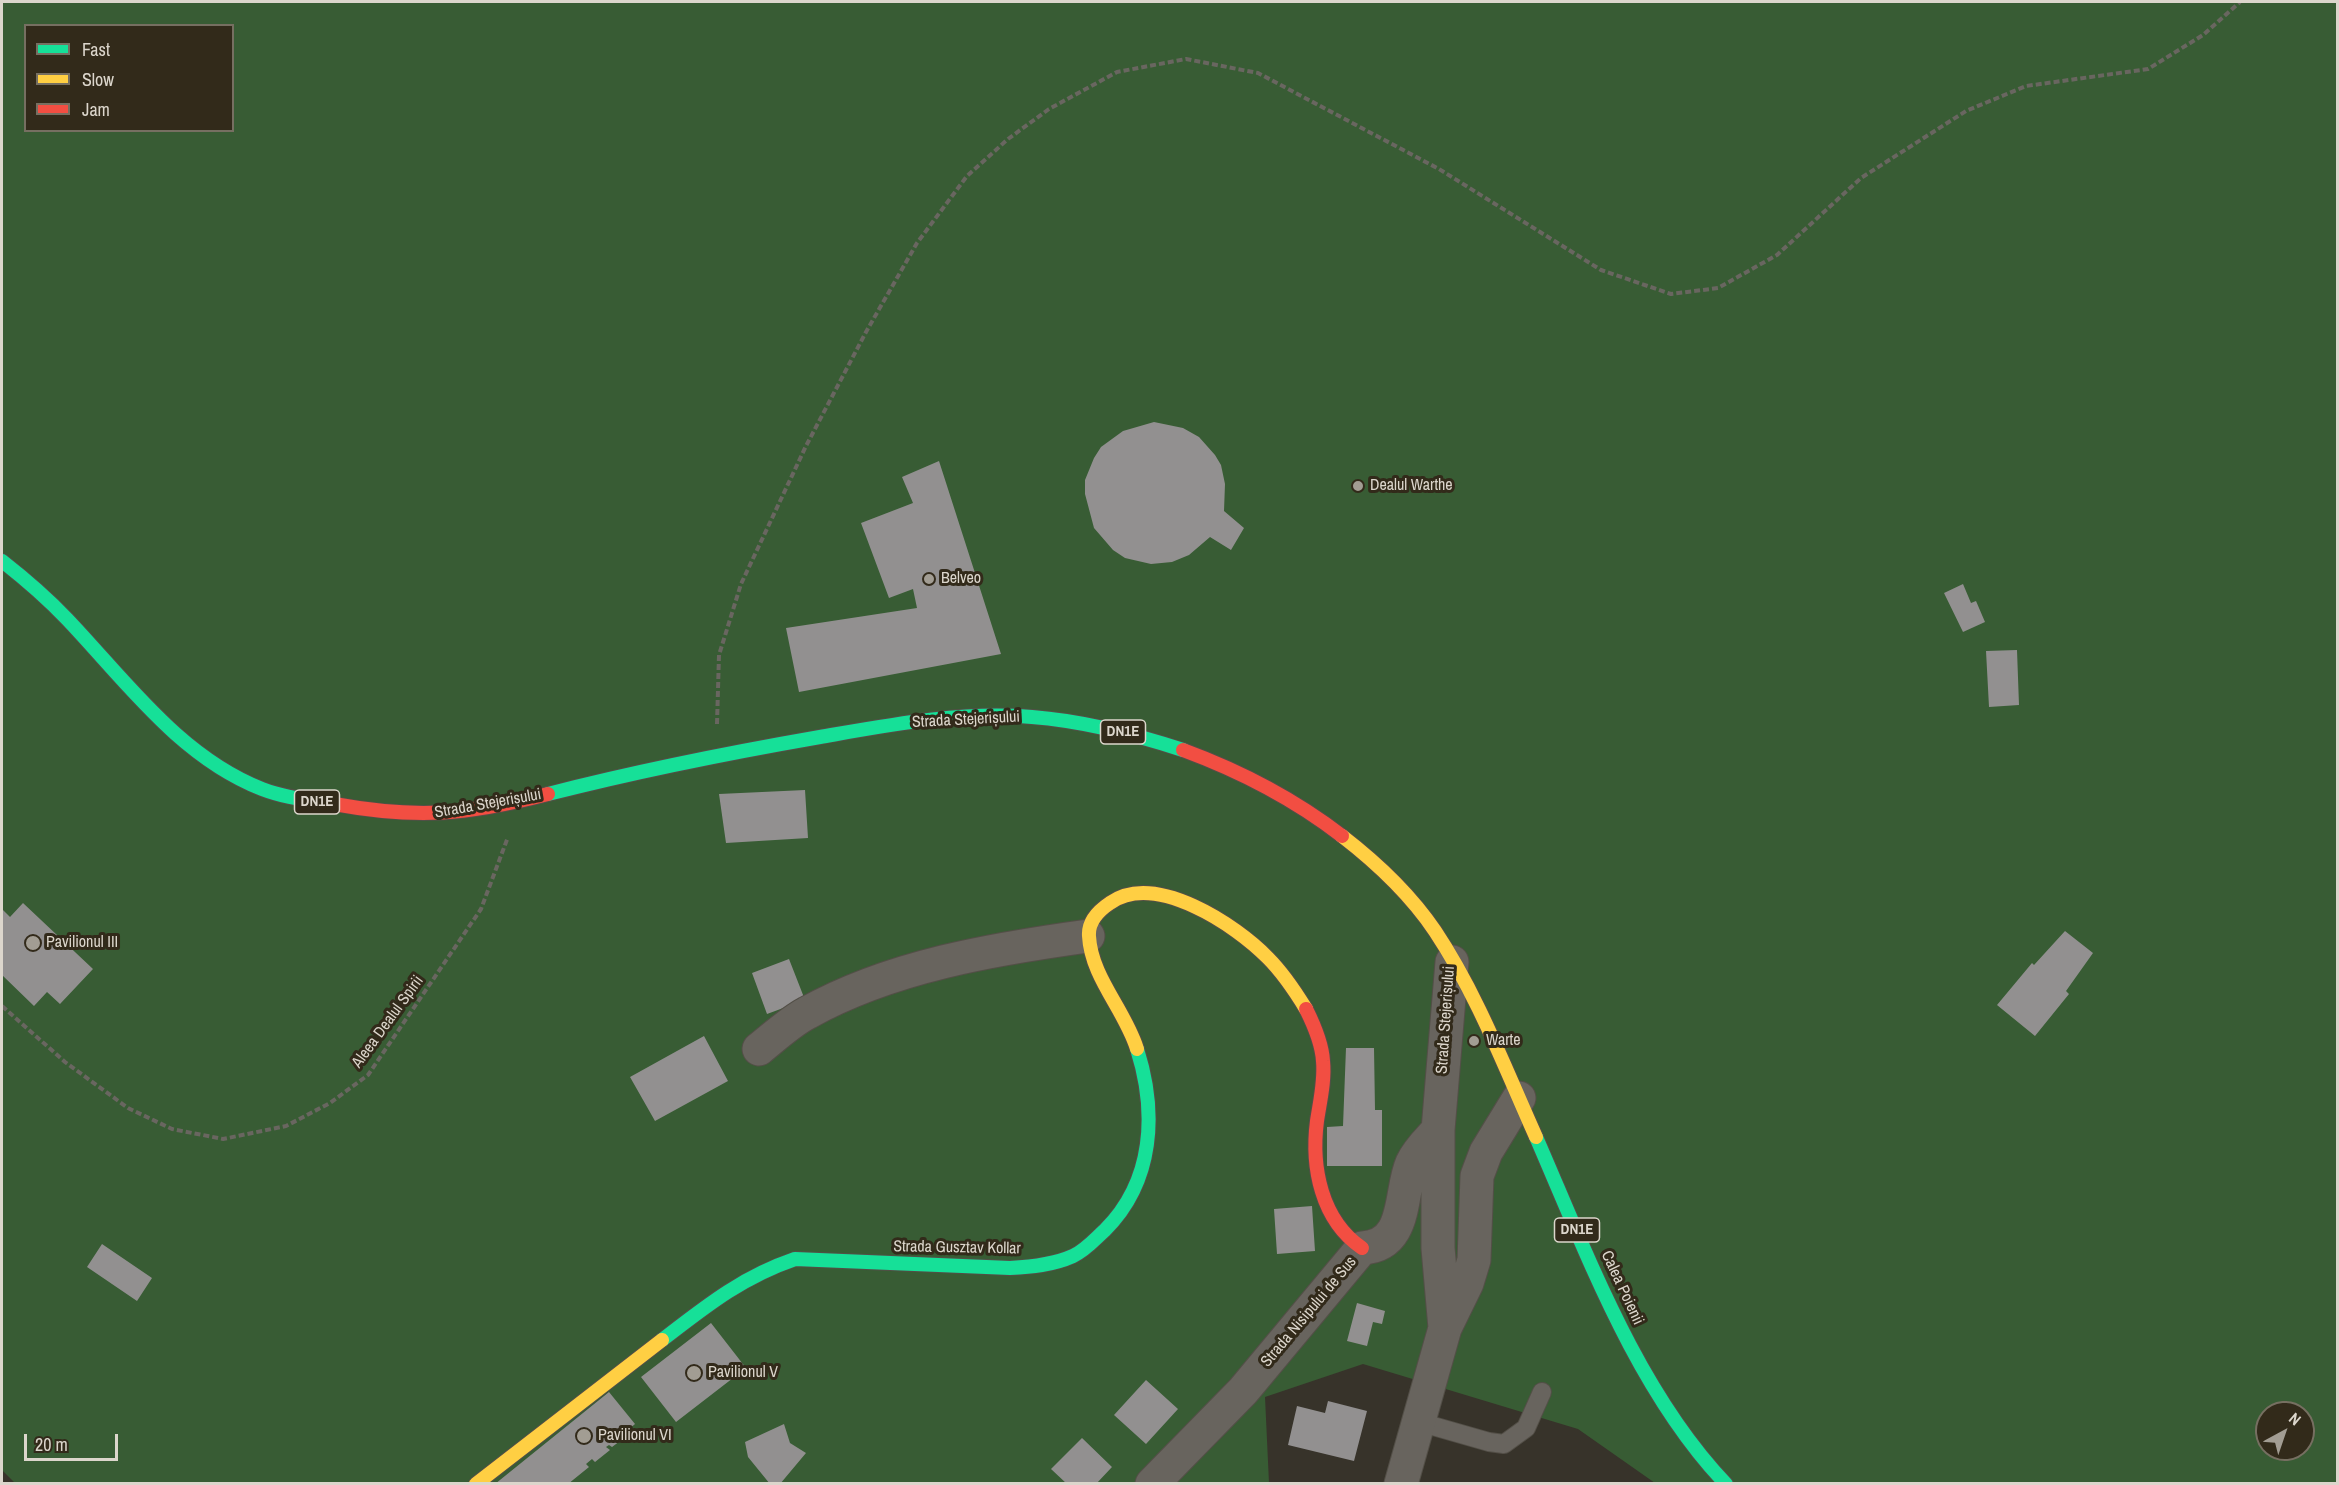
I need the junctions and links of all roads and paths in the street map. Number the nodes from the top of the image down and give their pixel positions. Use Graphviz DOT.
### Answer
graph roads {
  1 [pos="2240,2"];
  2 [pos="2,561"];
  3 [pos="715,754"];
  4 [pos="522,800"];
  5 [pos="1088,936"];
  6 [pos="1452,962"];
  7 [pos="2,1006"];
  8 [pos="759,1049"];
  9 [pos="1519,1098"];
  10 [pos="1438,1130"];
  11 [pos="1362,1248"];
  12 [pos="1445,1328"];
  13 [pos="1542,1392"];
  14 [pos="1419,1422"];
  15 [pos="476,1484"];
  16 [pos="1152,1484"];
  17 [pos="1401,1484"];
  18 [pos="1726,1484"];
  1 -- 3 [label="path"];
  2 -- 4 [label="main road, Strada Stejerișului / DN1E"];
  3 -- 4 [label="main road, Strada Stejerișului / DN1E"];
  3 -- 6 [label="main road, Strada Stejerișului / DN1E"];
  4 -- 7 [label="path, Aleea Dealul Spirii"];
  5 -- 8 [label="street"];
  5 -- 11 [label="main road"];
  5 -- 15 [label="main road, Strada Gusztav Kollar"];
  6 -- 9 [label="main road, Calea Poienii / DN1E"];
  6 -- 10 [label="street, Strada Stejerișului"];
  9 -- 12 [label="street"];
  9 -- 18 [label="main road, Calea Poienii / DN1E"];
  10 -- 11 [label="street, Strada Nisipului de Sus"];
  10 -- 12 [label="street, Strada Stejerișului"];
  11 -- 16 [label="street, Strada Nisipului de Sus"];
  12 -- 14 [label="street, Strada Stejerișului"];
  13 -- 14 [label="lane"];
  14 -- 17 [label="street, Strada Stejerișului"];
}
